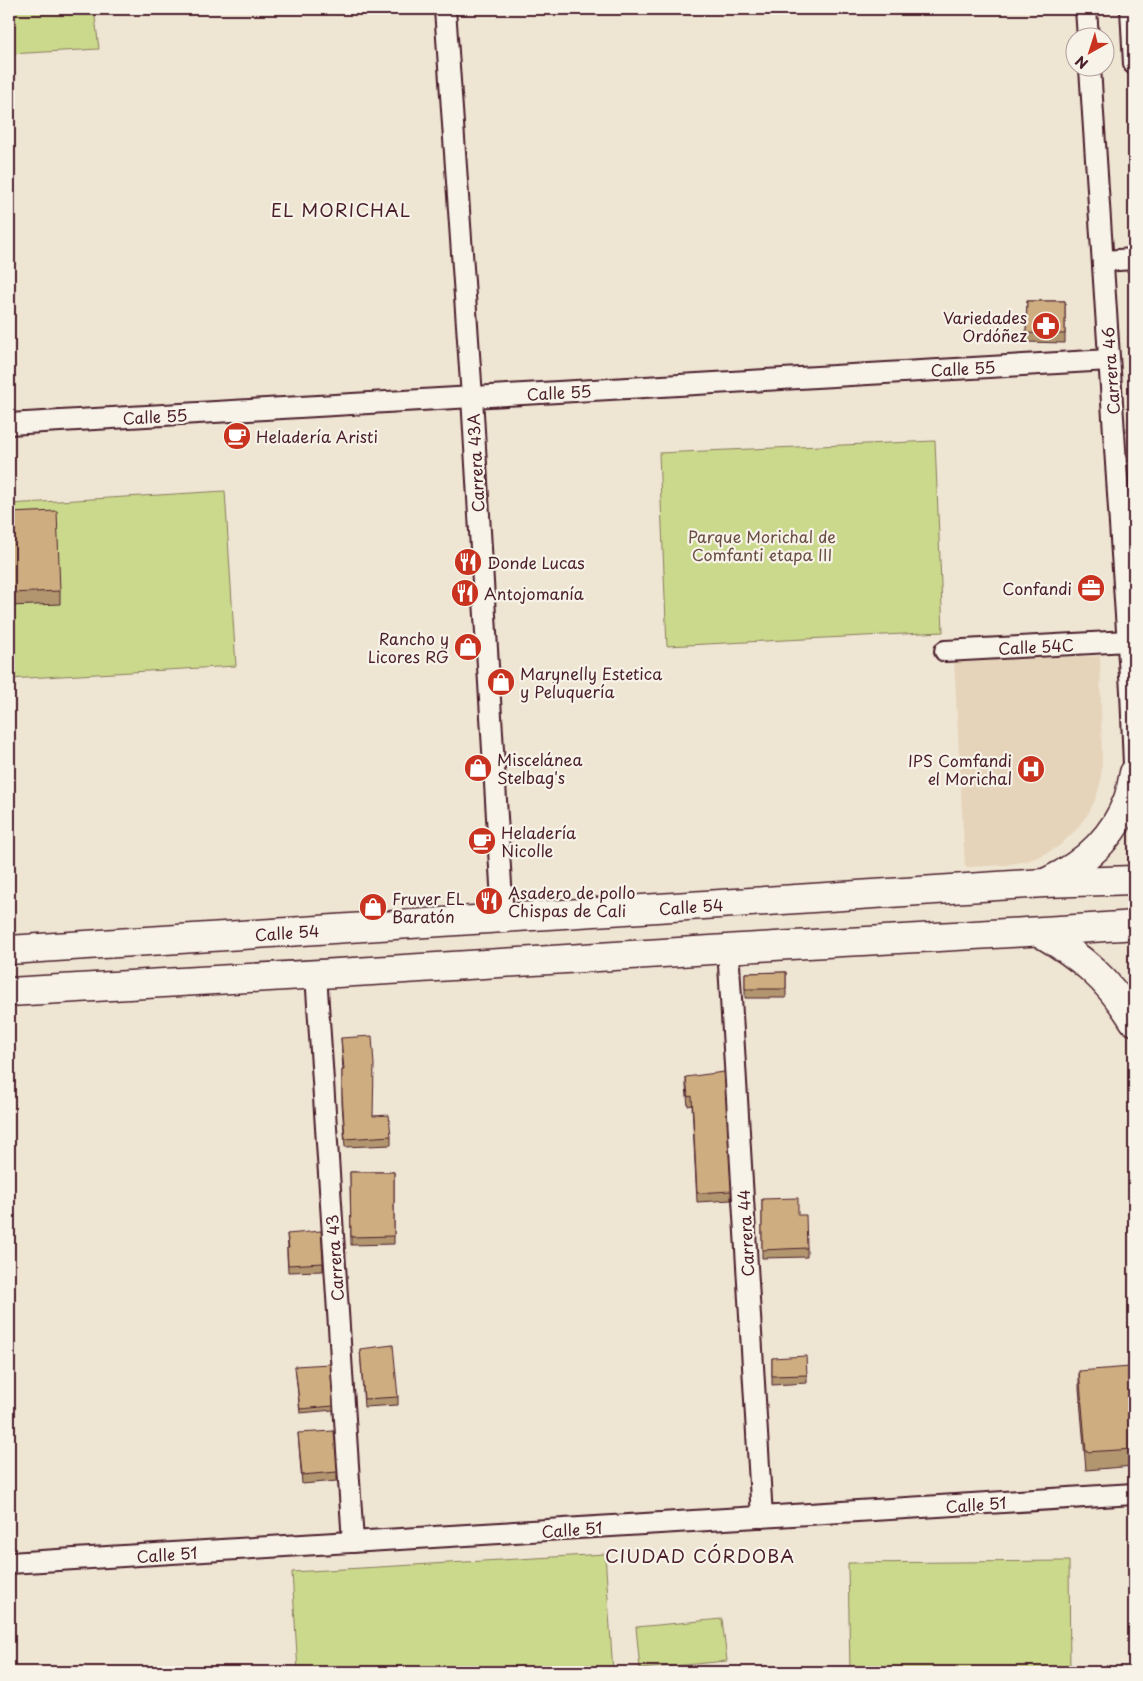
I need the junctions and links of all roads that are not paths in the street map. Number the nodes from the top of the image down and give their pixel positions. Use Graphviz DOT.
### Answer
graph roads {
  1 [pos="445,9"];
  2 [pos="1086,9"];
  3 [pos="1131,9"];
  4 [pos="1087,28"];
  5 [pos="1134,64"];
  6 [pos="1091,78"];
  7 [pos="1134,259"];
  8 [pos="1103,261"];
  9 [pos="1109,360"];
  10 [pos="472,397"];
  11 [pos="9,424"];
  12 [pos="1128,642"];
  13 [pos="945,651"];
  14 [pos="1134,765"];
  15 [pos="1134,773"];
  16 [pos="1134,880"];
  17 [pos="1044,883"];
  18 [pos="503,918"];
  19 [pos="1134,925"];
  20 [pos="1039,932"];
  21 [pos="728,948"];
  22 [pos="9,950"];
  23 [pos="316,974"];
  24 [pos="9,992"];
  25 [pos="1134,1021"];
  26 [pos="1134,1494"];
  27 [pos="762,1517"];
  28 [pos="353,1542"];
  29 [pos="9,1564"];
  1 -- 10 [label="street, Carrera 43A"];
  2 -- 4 [label="street"];
  3 -- 5 [label="street"];
  6 -- 8 [label="street, Carrera 46"];
  7 -- 8 [label="street"];
  8 -- 9 [label="street, Carrera 46"];
  9 -- 10 [label="street, Calle 55"];
  9 -- 12 [label="street, Carrera 46"];
  10 -- 11 [label="street, Calle 55"];
  10 -- 18 [label="street, Carrera 43A"];
  12 -- 13 [label="street, Calle 54C"];
  12 -- 14 [label="street, Carrera 46"];
  15 -- 17 [label="main road"];
  16 -- 17 [label="main road, Calle 54"];
  17 -- 18 [label="main road, Calle 54"];
  18 -- 22 [label="main road, Calle 54"];
  19 -- 20 [label="main road"];
  20 -- 21 [label="main road"];
  20 -- 25 [label="main road"];
  21 -- 23 [label="main road"];
  21 -- 27 [label="street, Carrera 44"];
  23 -- 24 [label="main road"];
  23 -- 28 [label="street, Carrera 43"];
  26 -- 27 [label="street, Calle 51"];
  27 -- 28 [label="street, Calle 51"];
  28 -- 29 [label="street, Calle 51"];
}
